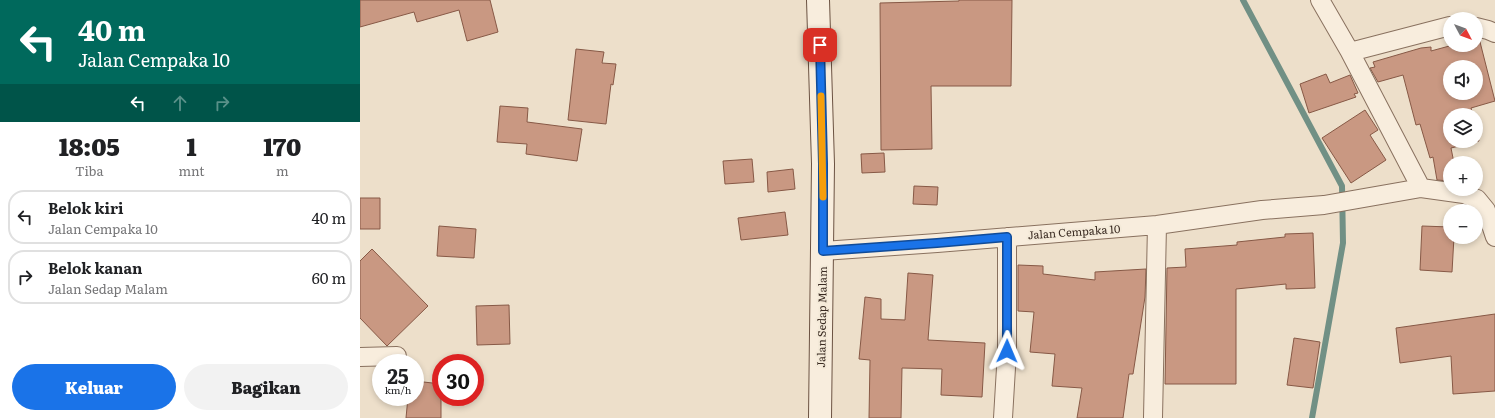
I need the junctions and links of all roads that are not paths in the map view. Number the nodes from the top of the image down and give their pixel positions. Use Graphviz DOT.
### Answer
graph roads {
  1 [pos="818,0"];
  2 [pos="1320,0"];
  3 [pos="1443,28"];
  4 [pos="1483,29"];
  5 [pos="1495,33"];
  6 [pos="1350,52"];
  7 [pos="1421,188"];
  8 [pos="1157,224"];
  9 [pos="1007,237"];
  10 [pos="1495,237"];
  11 [pos="823,251"];
  12 [pos="360,357"];
  13 [pos="372,357"];
  14 [pos="820,418"];
  15 [pos="1002,418"];
  16 [pos="1153,418"];
  1 -- 11 [label="street, Jalan Sedap Malam"];
  2 -- 6 [label="street"];
  3 -- 6 [label="street"];
  4 -- 5 [label="street"];
  6 -- 7 [label="street"];
  7 -- 8 [label="street, Jalan Cempaka 10"];
  7 -- 10 [label="street"];
  8 -- 9 [label="street, Jalan Cempaka 10"];
  8 -- 16 [label="street"];
  9 -- 11 [label="street, Jalan Cempaka 10"];
  9 -- 15 [label="street"];
  11 -- 14 [label="street, Jalan Sedap Malam"];
  12 -- 13 [label="street"];
}
